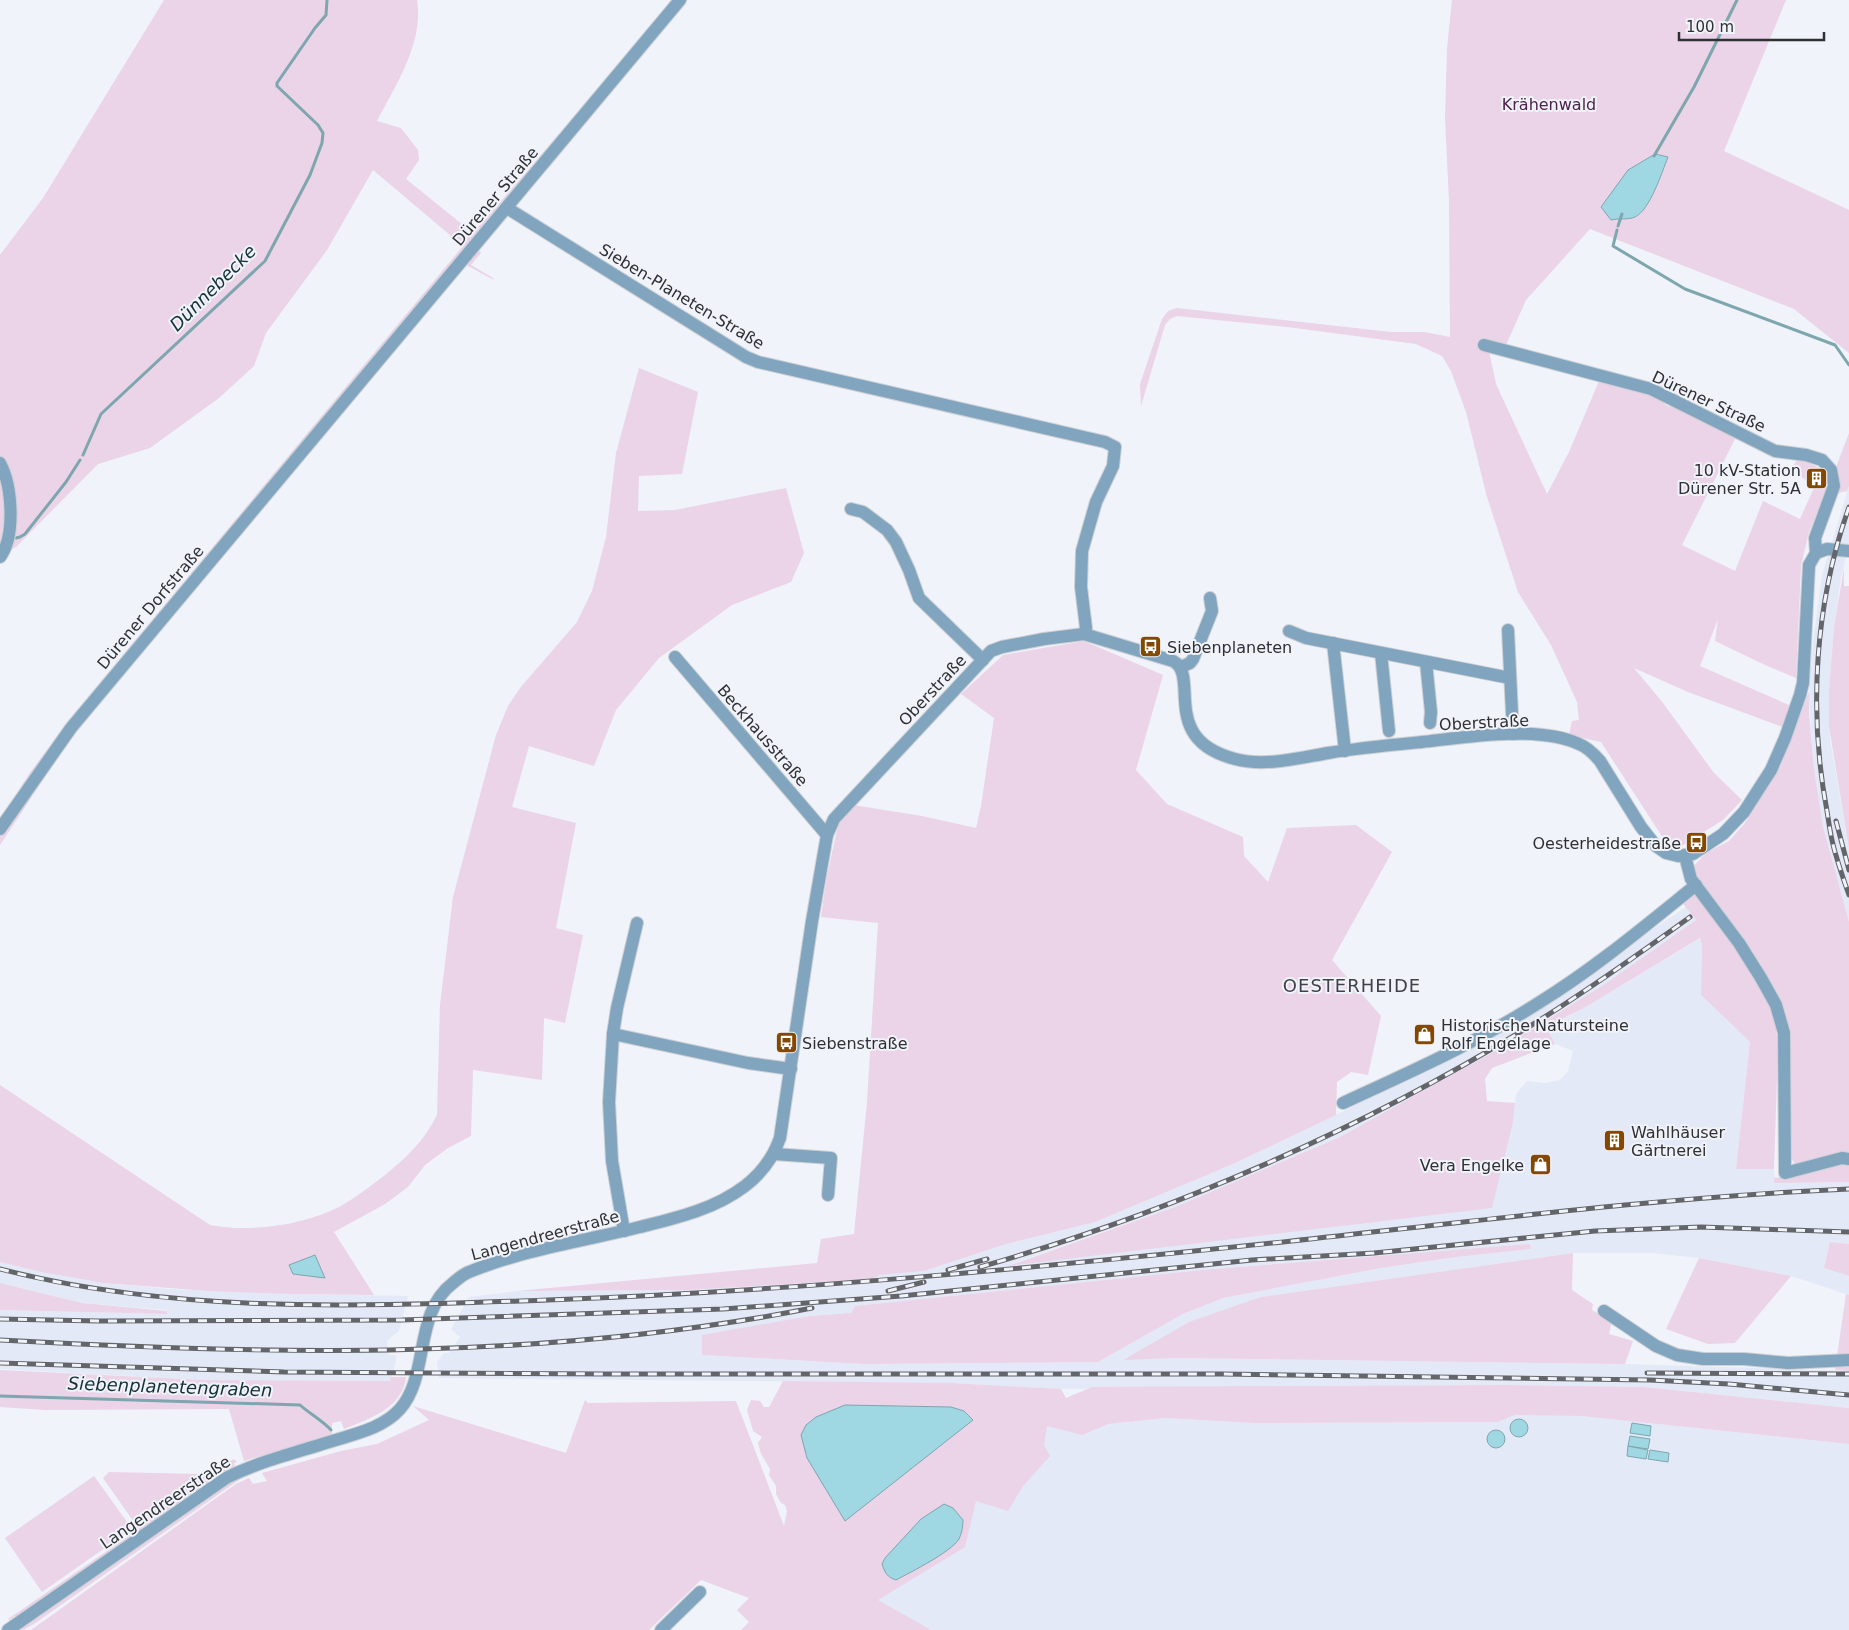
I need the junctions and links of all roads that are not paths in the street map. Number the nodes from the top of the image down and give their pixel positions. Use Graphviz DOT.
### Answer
graph roads {
  1 [pos="680,0"];
  2 [pos="507,208"];
  3 [pos="1484,344"];
  4 [pos="333,412"];
  5 [pos="0,463"];
  6 [pos="851,509"];
  7 [pos="1849,551"];
  8 [pos="1816,553"];
  9 [pos="0,557"];
  10 [pos="1210,598"];
  11 [pos="1508,630"];
  12 [pos="1289,631"];
  13 [pos="1084,634"];
  14 [pos="1333,643"];
  15 [pos="1381,653"];
  16 [pos="674,657"];
  17 [pos="983,660"];
  18 [pos="1426,662"];
  19 [pos="1181,667"];
  20 [pos="1510,678"];
  21 [pos="1389,730"];
  22 [pos="1432,730"];
  23 [pos="1513,734"];
  24 [pos="1345,751"];
  25 [pos="0,829"];
  26 [pos="827,835"];
  27 [pos="1685,856"];
  28 [pos="1696,885"];
  29 [pos="812,921"];
  30 [pos="637,923"];
  31 [pos="613,1034"];
  32 [pos="791,1069"];
  33 [pos="1343,1103"];
  34 [pos="774,1154"];
  35 [pos="1849,1159"];
  36 [pos="828,1195"];
  37 [pos="624,1231"];
  38 [pos="1604,1311"];
  39 [pos="1849,1360"];
  40 [pos="700,1592"];
  41 [pos="8,1630"];
  42 [pos="661,1630"];
  1 -- 2 [label="street, Dürener Straße"];
  2 -- 4 [label="street, Dürener Straße"];
  2 -- 13 [label="street, Sieben-Planeten-Straße"];
  3 -- 8 [label="street, Dürener Straße"];
  4 -- 25 [label="street, Dürener Dorfstraße"];
  5 -- 9 [label="street"];
  6 -- 17 [label="street"];
  7 -- 8 [label="street"];
  8 -- 27 [label="street"];
  10 -- 19 [label="street"];
  11 -- 20 [label="street"];
  12 -- 14 [label="street"];
  13 -- 17 [label="street, Oberstraße"];
  13 -- 19 [label="street, Oberstraße"];
  14 -- 15 [label="street"];
  14 -- 24 [label="street"];
  15 -- 18 [label="street"];
  15 -- 21 [label="street"];
  16 -- 26 [label="street, Beckhausstraße"];
  17 -- 26 [label="street, Oberstraße"];
  18 -- 20 [label="street"];
  18 -- 22 [label="street"];
  19 -- 24 [label="street, Oberstraße"];
  20 -- 23 [label="street"];
  22 -- 23 [label="street, Oberstraße"];
  22 -- 24 [label="street, Oberstraße"];
  23 -- 27 [label="street, Oberstraße"];
  26 -- 29 [label="street, Oberstraße"];
  27 -- 28 [label="street"];
  28 -- 33 [label="street"];
  28 -- 35 [label="street"];
  29 -- 32 [label="street, Langendreerstraße"];
  30 -- 31 [label="street"];
  31 -- 32 [label="street"];
  31 -- 37 [label="street"];
  32 -- 34 [label="street, Langendreerstraße"];
  34 -- 36 [label="street"];
  34 -- 37 [label="street, Langendreerstraße"];
  37 -- 41 [label="street, Langendreerstraße"];
  38 -- 39 [label="street"];
  40 -- 42 [label="street"];
}
